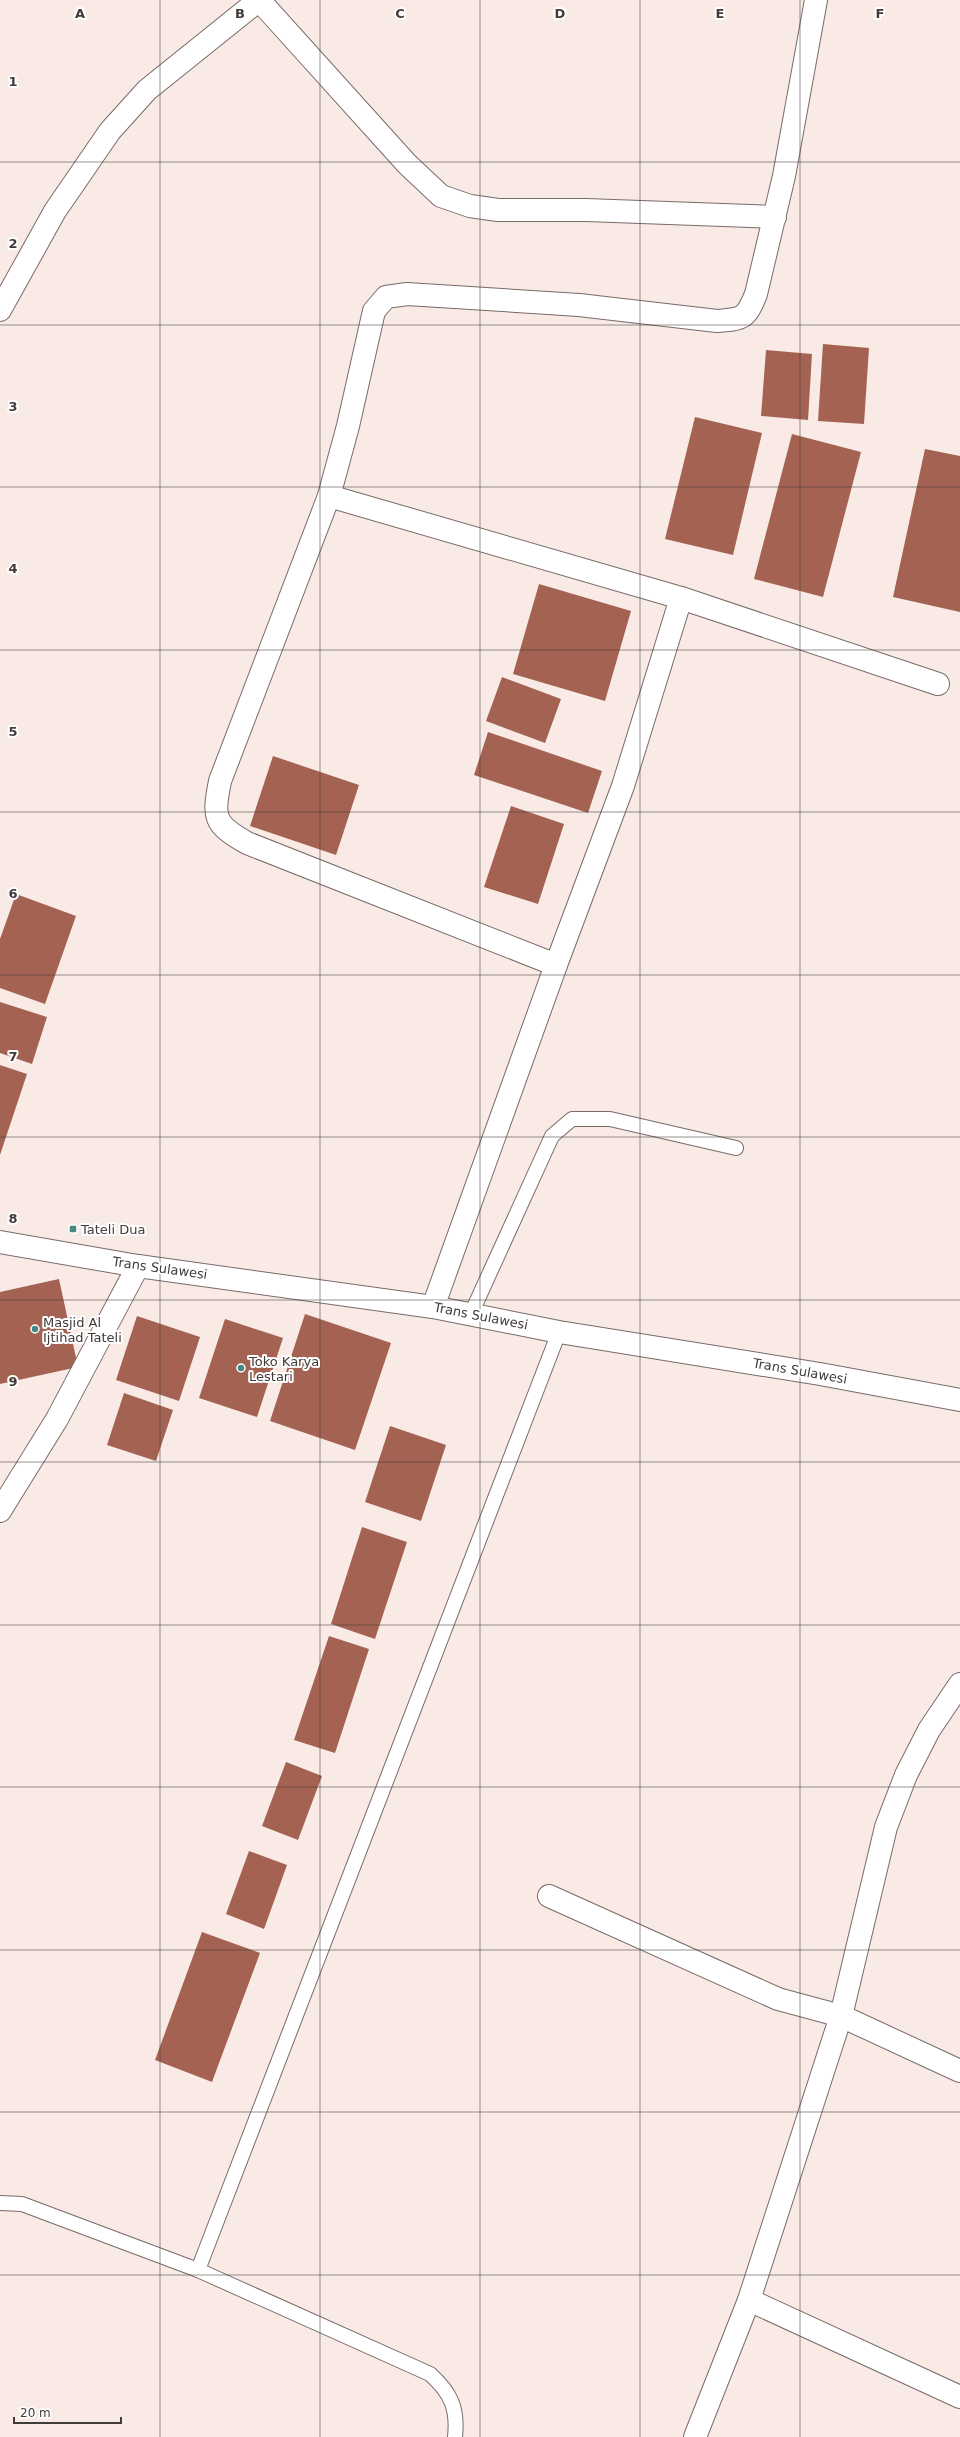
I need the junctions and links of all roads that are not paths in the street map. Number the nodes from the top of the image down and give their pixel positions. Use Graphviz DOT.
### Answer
graph roads {
  1 [pos="259,0"];
  2 [pos="816,0"];
  3 [pos="774,217"];
  4 [pos="0,310"];
  5 [pos="329,496"];
  6 [pos="681,598"];
  7 [pos="938,684"];
  8 [pos="556,965"];
  9 [pos="736,1148"];
  10 [pos="0,1242"];
  11 [pos="138,1266"];
  12 [pos="433,1306"];
  13 [pos="471,1314"];
  14 [pos="559,1332"];
  15 [pos="960,1400"];
  16 [pos="0,1511"];
  17 [pos="956,1697"];
  18 [pos="550,1896"];
  19 [pos="841,2016"];
  20 [pos="960,2071"];
  21 [pos="0,2202"];
  22 [pos="198,2270"];
  23 [pos="749,2300"];
  24 [pos="960,2397"];
  25 [pos="454,2437"];
  26 [pos="695,2437"];
  1 -- 3 [label="main road"];
  1 -- 4 [label="main road"];
  2 -- 3 [label="main road"];
  3 -- 5 [label="main road"];
  5 -- 6 [label="main road"];
  5 -- 8 [label="main road"];
  6 -- 7 [label="main road"];
  6 -- 8 [label="main road"];
  8 -- 12 [label="main road"];
  9 -- 13 [label="lane"];
  10 -- 11 [label="main road, Trans Sulawesi"];
  11 -- 12 [label="main road, Trans Sulawesi"];
  11 -- 16 [label="main road"];
  12 -- 13 [label="main road, Trans Sulawesi"];
  13 -- 14 [label="main road, Trans Sulawesi"];
  14 -- 15 [label="main road, Trans Sulawesi"];
  14 -- 22 [label="lane"];
  17 -- 19 [label="main road"];
  18 -- 19 [label="main road"];
  19 -- 20 [label="main road"];
  19 -- 23 [label="main road"];
  21 -- 22 [label="lane"];
  22 -- 25 [label="lane"];
  23 -- 24 [label="main road"];
  23 -- 26 [label="main road"];
}
